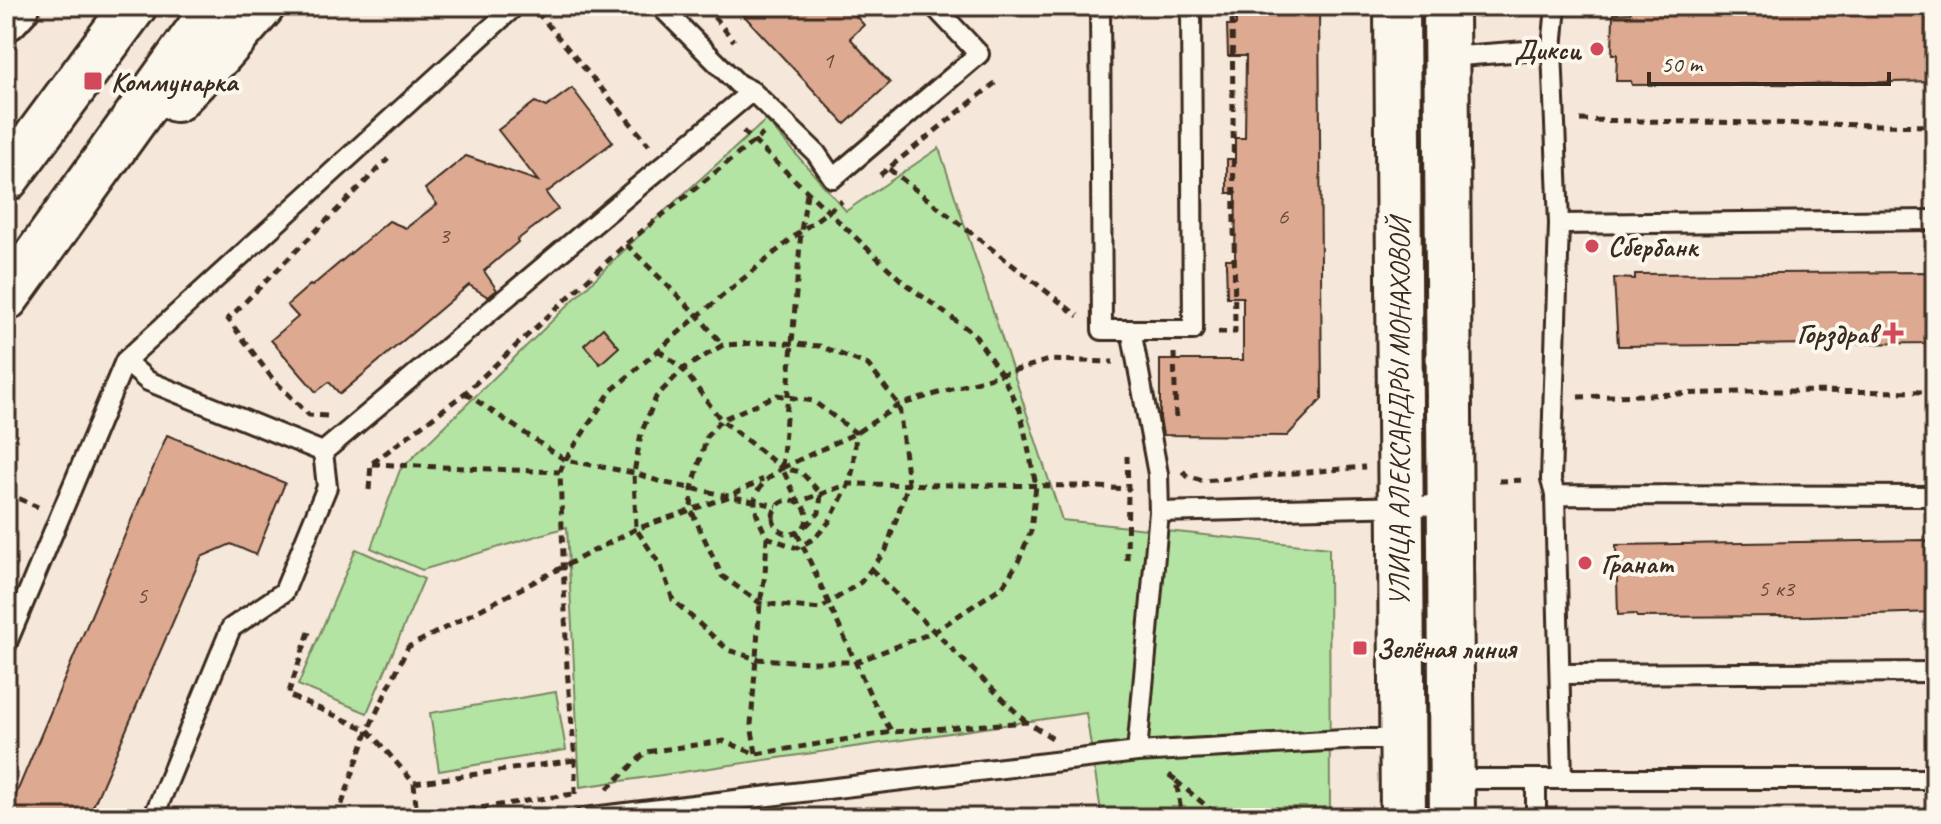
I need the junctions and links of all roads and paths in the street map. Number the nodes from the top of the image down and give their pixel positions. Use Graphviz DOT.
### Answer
graph roads {
  1 [pos="17,6"];
  2 [pos="134,6"];
  3 [pos="216,6"];
  4 [pos="262,6"];
  5 [pos="515,6"];
  6 [pos="660,6"];
  7 [pos="705,6"];
  8 [pos="934,6"];
  9 [pos="1100,6"];
  10 [pos="1191,6"];
  11 [pos="1232,6"];
  12 [pos="1397,6"];
  13 [pos="1446,6"];
  14 [pos="1556,6"];
  15 [pos="536,12"];
  16 [pos="6,18"];
  17 [pos="734,41"];
  18 [pos="1552,49"];
  19 [pos="1447,57"];
  20 [pos="995,83"];
  21 [pos="752,91"];
  22 [pos="725,113"];
  23 [pos="1555,119"];
  24 [pos="1935,126"];
  25 [pos="769,129"];
  26 [pos="754,141"];
  27 [pos="653,150"];
  28 [pos="889,169"];
  29 [pos="876,177"];
  30 [pos="6,179"];
  31 [pos="807,193"];
  32 [pos="852,195"];
  33 [pos="77,201"];
  34 [pos="827,212"];
  35 [pos="1935,220"];
  36 [pos="1559,224"];
  37 [pos="801,231"];
  38 [pos="626,244"];
  39 [pos="6,298"];
  40 [pos="698,316"];
  41 [pos="228,319"];
  42 [pos="1085,322"];
  43 [pos="1131,330"];
  44 [pos="1210,332"];
  45 [pos="792,344"];
  46 [pos="723,345"];
  47 [pos="658,350"];
  48 [pos="1174,353"];
  49 [pos="125,361"];
  50 [pos="1123,362"];
  51 [pos="683,369"];
  52 [pos="1001,374"];
  53 [pos="1935,392"];
  54 [pos="465,393"];
  55 [pos="789,397"];
  56 [pos="1553,397"];
  57 [pos="899,405"];
  58 [pos="330,417"];
  59 [pos="721,420"];
  60 [pos="856,433"];
  61 [pos="1177,437"];
  62 [pos="1126,441"];
  63 [pos="323,452"];
  64 [pos="565,460"];
  65 [pos="371,464"];
  66 [pos="1178,465"];
  67 [pos="1365,467"];
  68 [pos="782,468"];
  69 [pos="560,472"];
  70 [pos="634,473"];
  71 [pos="849,484"];
  72 [pos="908,484"];
  73 [pos="1036,485"];
  74 [pos="692,489"];
  75 [pos="369,490"];
  76 [pos="6,493"];
  77 [pos="821,494"];
  78 [pos="1555,495"];
  79 [pos="1935,496"];
  80 [pos="728,497"];
  81 [pos="755,502"];
  82 [pos="798,502"];
  83 [pos="1450,505"];
  84 [pos="777,506"];
  85 [pos="1400,506"];
  86 [pos="691,510"];
  87 [pos="1159,512"];
  88 [pos="60,516"];
  89 [pos="804,528"];
  90 [pos="636,529"];
  91 [pos="797,533"];
  92 [pos="767,537"];
  93 [pos="802,545"];
  94 [pos="565,567"];
  95 [pos="871,569"];
  96 [pos="554,573"];
  97 [pos="565,581"];
  98 [pos="760,603"];
  99 [pos="828,604"];
  100 [pos="309,632"];
  101 [pos="934,632"];
  102 [pos="6,645"];
  103 [pos="757,659"];
  104 [pos="856,662"];
  105 [pos="1935,672"];
  106 [pos="1560,674"];
  107 [pos="1027,722"];
  108 [pos="368,730"];
  109 [pos="892,732"];
  110 [pos="1402,739"];
  111 [pos="1056,740"];
  112 [pos="1137,752"];
  113 [pos="756,754"];
  114 [pos="575,760"];
  115 [pos="1562,778"];
  116 [pos="1536,779"];
  117 [pos="1935,779"];
  118 [pos="1176,780"];
  119 [pos="414,783"];
  120 [pos="598,790"];
  121 [pos="586,792"];
  122 [pos="575,794"];
  123 [pos="1452,799"];
  124 [pos="153,818"];
  125 [pos="337,818"];
  126 [pos="414,818"];
  127 [pos="584,818"];
  128 [pos="1221,818"];
  129 [pos="1403,818"];
  130 [pos="1536,818"];
  1 -- 16 [label="main road"];
  2 -- 30 [label="main road"];
  3 -- 33 [label="main road"];
  4 -- 33 [label="main road"];
  5 -- 49 [label="lane"];
  6 -- 21 [label="lane"];
  7 -- 17 [label="path"];
  8 -- 21 [label="lane"];
  9 -- 43 [label="lane"];
  10 -- 43 [label="lane"];
  11 -- 44 [label="path"];
  12 -- 85 [label="main road, УЛИЦА АЛЕКСАНДРЫ МОНАХОВОЙ"];
  13 -- 19 [label="main road, УЛИЦА АЛЕКСАНДРЫ МОНАХОВОЙ"];
  14 -- 18 [label="lane"];
  15 -- 27 [label="path"];
  18 -- 19 [label="lane"];
  18 -- 23 [label="lane"];
  19 -- 83 [label="main road, УЛИЦА АЛЕКСАНДРЫ МОНАХОВОЙ"];
  20 -- 28 [label="path"];
  21 -- 22 [label="lane"];
  22 -- 26 [label="path"];
  22 -- 63 [label="lane"];
  23 -- 24 [label="path"];
  23 -- 36 [label="lane"];
  25 -- 26 [label="path"];
  26 -- 31 [label="path"];
  26 -- 38 [label="path"];
  28 -- 29 [label="path"];
  28 -- 42 [label="path"];
  31 -- 34 [label="path"];
  31 -- 37 [label="path"];
  32 -- 34 [label="path"];
  33 -- 39 [label="main road"];
  34 -- 37 [label="path"];
  34 -- 52 [label="path"];
  35 -- 36 [label="lane"];
  36 -- 56 [label="lane"];
  37 -- 40 [label="path"];
  37 -- 45 [label="path"];
  38 -- 40 [label="path"];
  38 -- 54 [label="path"];
  40 -- 46 [label="path"];
  40 -- 47 [label="path"];
  41 -- 58 [label="path"];
  43 -- 87 [label="lane"];
  45 -- 46 [label="path"];
  45 -- 55 [label="path"];
  45 -- 57 [label="path"];
  46 -- 51 [label="path"];
  47 -- 51 [label="path"];
  47 -- 64 [label="path"];
  48 -- 61 [label="path"];
  49 -- 63 [label="lane"];
  49 -- 88 [label="lane"];
  50 -- 52 [label="path"];
  51 -- 59 [label="path"];
  51 -- 70 [label="path"];
  52 -- 57 [label="path"];
  52 -- 73 [label="path"];
  53 -- 56 [label="path"];
  54 -- 64 [label="path"];
  54 -- 65 [label="path"];
  55 -- 59 [label="path"];
  55 -- 60 [label="path"];
  55 -- 68 [label="path"];
  56 -- 78 [label="lane"];
  57 -- 60 [label="path"];
  57 -- 72 [label="path"];
  59 -- 68 [label="path"];
  59 -- 74 [label="path"];
  60 -- 68 [label="path"];
  60 -- 71 [label="path"];
  62 -- 73 [label="path"];
  63 -- 124 [label="lane"];
  64 -- 69 [label="path"];
  64 -- 70 [label="path"];
  65 -- 69 [label="path"];
  65 -- 75 [label="path"];
  66 -- 67 [label="path"];
  68 -- 77 [label="path"];
  68 -- 80 [label="path"];
  68 -- 81 [label="path"];
  68 -- 82 [label="path"];
  69 -- 94 [label="path"];
  70 -- 74 [label="path"];
  70 -- 90 [label="path"];
  71 -- 72 [label="path"];
  71 -- 77 [label="path"];
  71 -- 93 [label="path"];
  72 -- 73 [label="path"];
  72 -- 95 [label="path"];
  73 -- 101 [label="path"];
  74 -- 80 [label="path"];
  74 -- 86 [label="path"];
  76 -- 88 [label="path"];
  77 -- 82 [label="path"];
  77 -- 89 [label="path"];
  78 -- 79 [label="lane"];
  78 -- 106 [label="lane"];
  80 -- 81 [label="path"];
  80 -- 86 [label="path"];
  81 -- 84 [label="path"];
  81 -- 92 [label="path"];
  82 -- 84 [label="path"];
  82 -- 89 [label="path"];
  83 -- 85 [label="lane"];
  83 -- 123 [label="main road, УЛИЦА АЛЕКСАНДРЫ МОНАХОВОЙ"];
  84 -- 91 [label="path"];
  85 -- 87 [label="lane"];
  85 -- 110 [label="main road, УЛИЦА АЛЕКСАНДРЫ МОНАХОВОЙ"];
  86 -- 90 [label="path"];
  86 -- 98 [label="path"];
  87 -- 112 [label="lane"];
  88 -- 102 [label="lane"];
  89 -- 91 [label="path"];
  90 -- 94 [label="path"];
  90 -- 103 [label="path"];
  91 -- 93 [label="path"];
  92 -- 93 [label="path"];
  92 -- 98 [label="path"];
  93 -- 99 [label="path"];
  94 -- 96 [label="path"];
  94 -- 97 [label="path"];
  95 -- 99 [label="path"];
  95 -- 101 [label="path"];
  96 -- 97 [label="path"];
  96 -- 108 [label="path"];
  97 -- 114 [label="path"];
  98 -- 99 [label="path"];
  98 -- 103 [label="path"];
  99 -- 104 [label="path"];
  100 -- 108 [label="path"];
  101 -- 104 [label="path"];
  101 -- 107 [label="path"];
  103 -- 104 [label="path"];
  103 -- 113 [label="path"];
  104 -- 109 [label="path"];
  105 -- 106 [label="lane"];
  106 -- 115 [label="lane"];
  107 -- 109 [label="path"];
  107 -- 111 [label="path"];
  108 -- 119 [label="path"];
  108 -- 125 [label="path"];
  109 -- 113 [label="path"];
  110 -- 112 [label="lane"];
  110 -- 129 [label="main road, УЛИЦА АЛЕКСАНДРЫ МОНАХОВОЙ"];
  112 -- 127 [label="lane"];
  113 -- 120 [label="path"];
  114 -- 119 [label="path"];
  114 -- 122 [label="path"];
  115 -- 116 [label="lane"];
  115 -- 117 [label="lane"];
  116 -- 123 [label="lane"];
  116 -- 130 [label="lane"];
  118 -- 128 [label="path"];
  119 -- 126 [label="path"];
  121 -- 122 [label="path"];
  122 -- 126 [label="path"];
}
